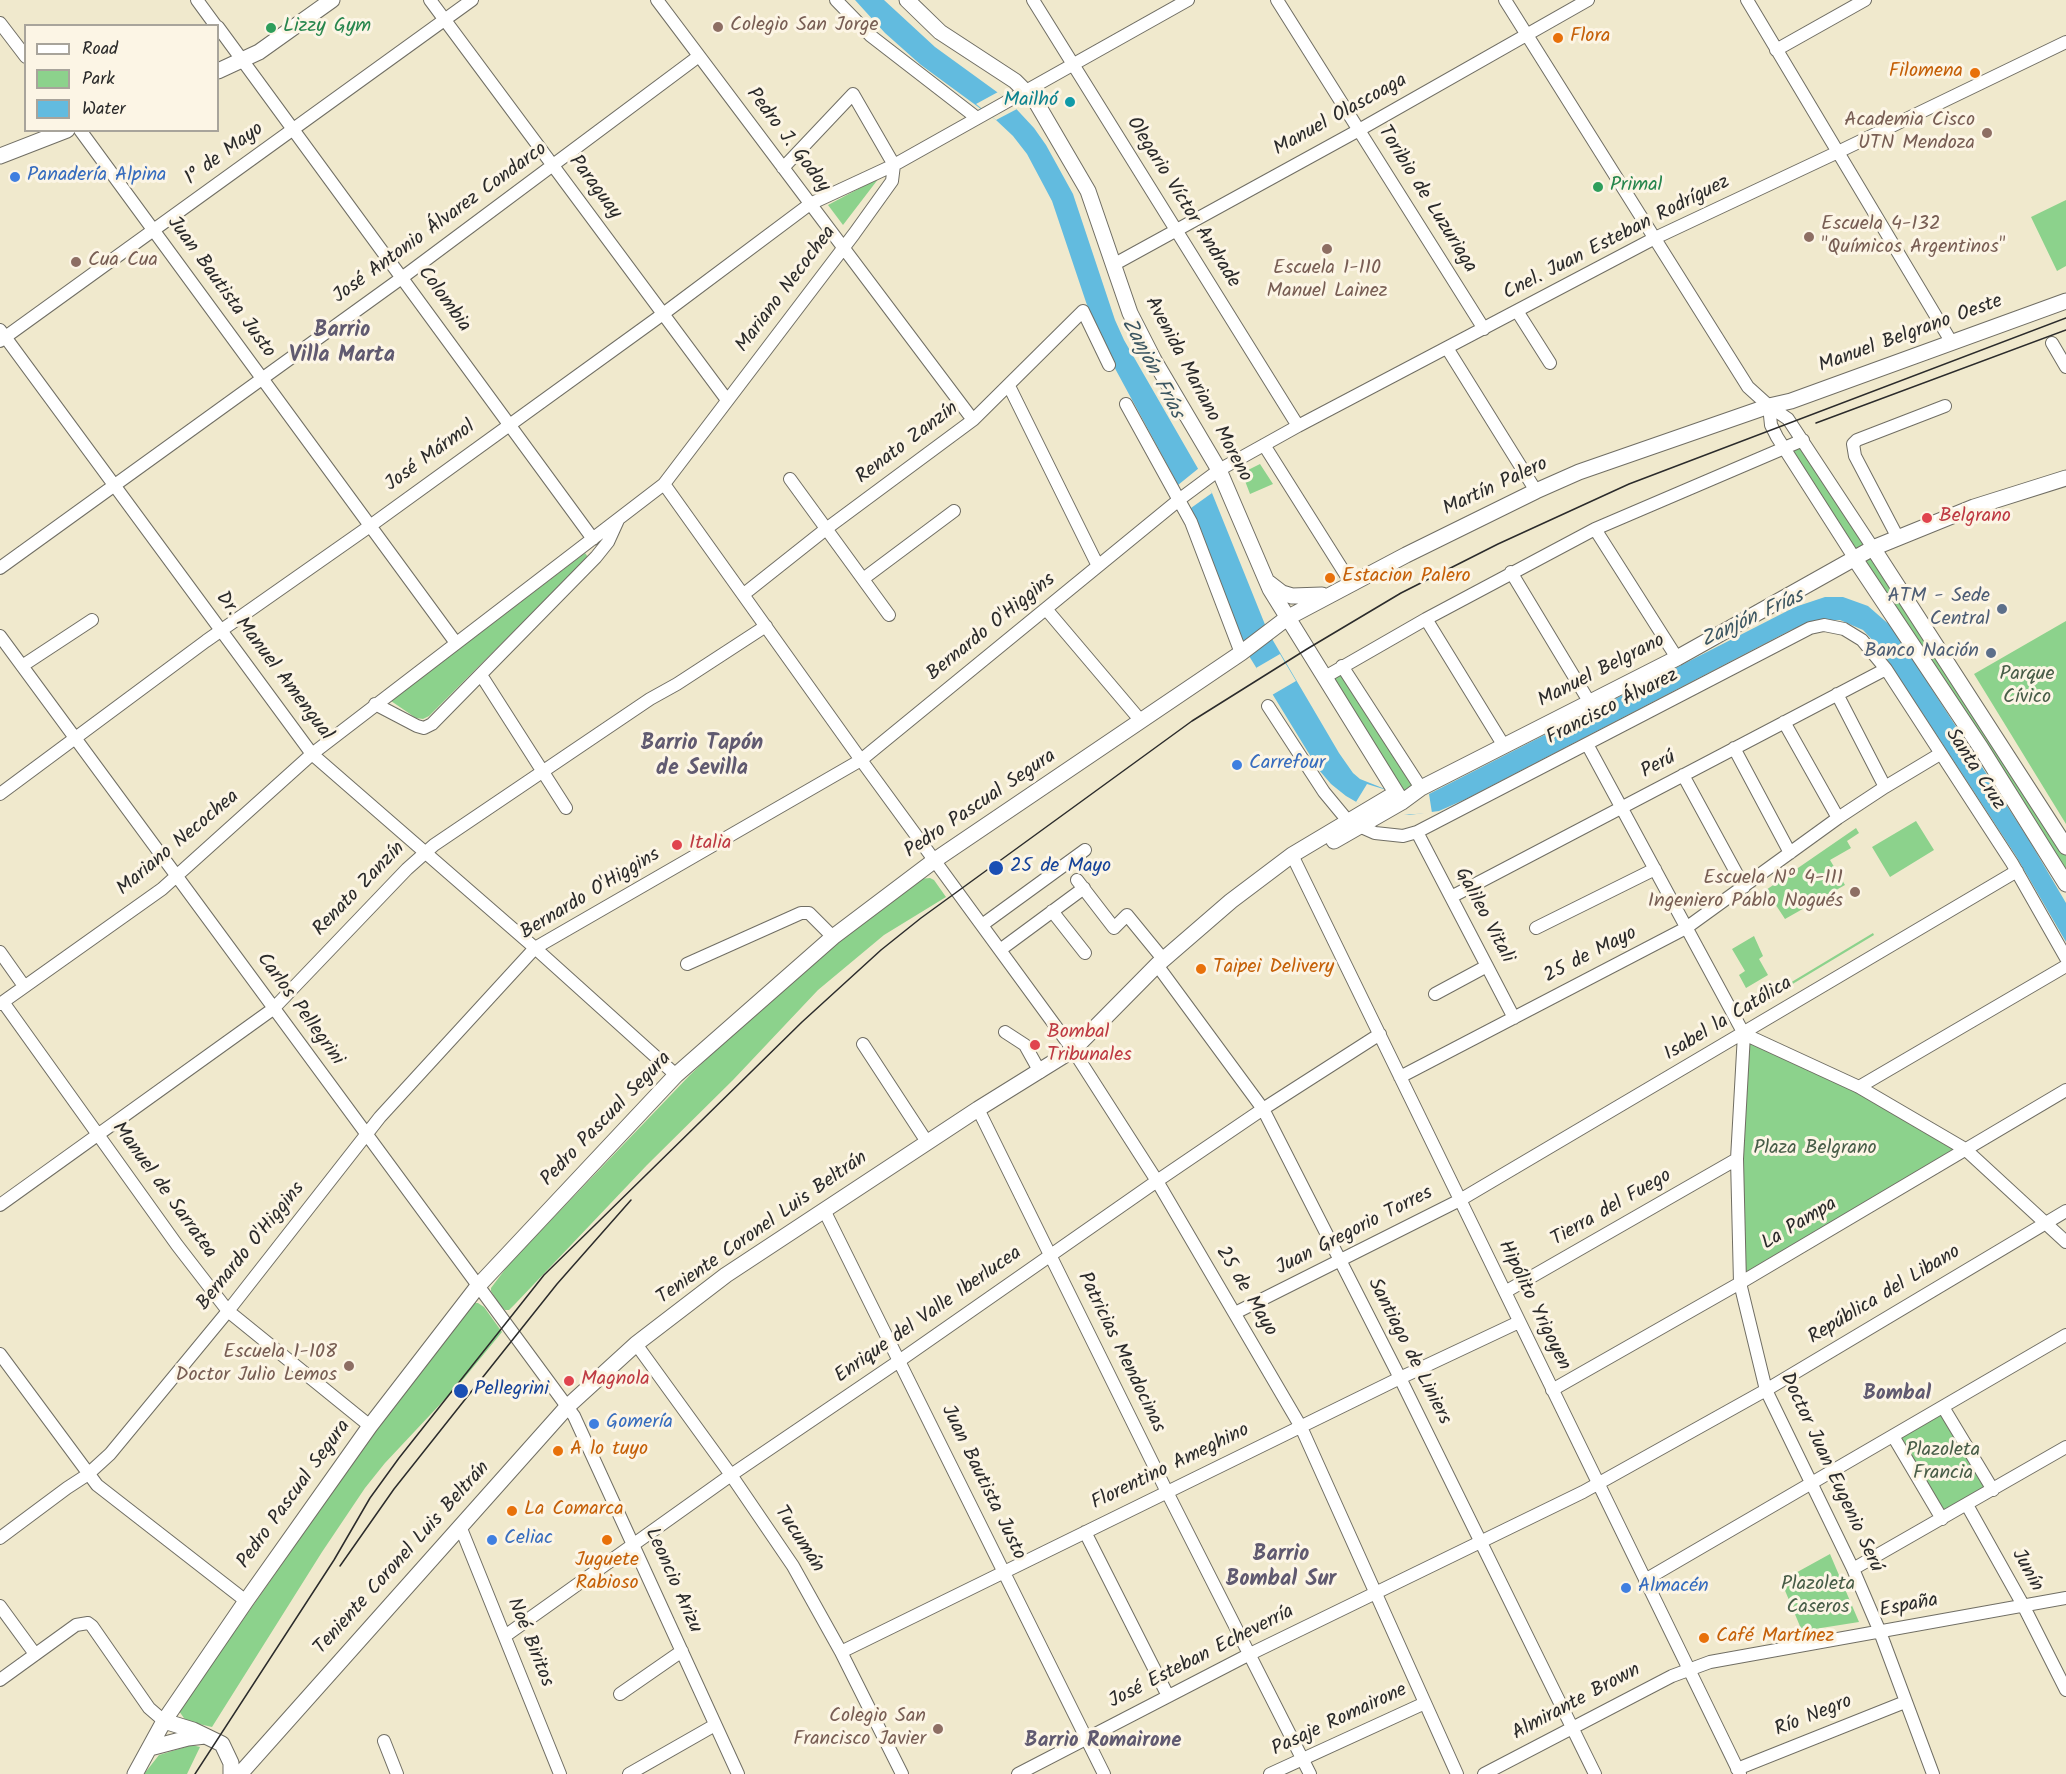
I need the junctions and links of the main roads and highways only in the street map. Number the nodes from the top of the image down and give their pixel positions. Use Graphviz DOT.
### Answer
graph roads {
  1 [pos="332,0"];
  2 [pos="907,0"];
  3 [pos="219,70"];
  4 [pos="62,132"];
  5 [pos="0,156"];
  6 [pos="2066,301"];
  7 [pos="1769,406"];
  8 [pos="2066,478"];
  9 [pos="1873,548"];
  10 [pos="1855,559"];
  11 [pos="1265,578"];
  12 [pos="1331,593"];
  13 [pos="1287,618"];
  14 [pos="1253,644"];
  15 [pos="1399,797"];
  16 [pos="1382,802"];
  17 [pos="1354,824"];
  18 [pos="2066,847"];
  19 [pos="2066,884"];
  20 [pos="164,1721"];
  21 [pos="208,1736"];
  22 [pos="150,1748"];
  23 [pos="135,1774"];
  24 [pos="231,1774"];
  25 [pos="240,1774"];
  1 -- 3 [label="main road"];
  2 -- 11 [label="main road, Avenida Mariano Moreno"];
  4 -- 5 [label="main road"];
  6 -- 7 [label="main road, Manuel Belgrano Oeste"];
  7 -- 12 [label="main road, Martín Palero"];
  8 -- 9 [label="main road, Manuel Belgrano"];
  9 -- 10 [label="main road, Manuel Belgrano"];
  9 -- 18 [label="main road"];
  10 -- 15 [label="main road, Manuel Belgrano"];
  10 -- 19 [label="main road"];
  11 -- 12 [label="main road"];
  11 -- 13 [label="main road, Avenida Mariano Moreno"];
  12 -- 13 [label="main road, Martín Palero"];
  13 -- 14 [label="main road, Martín Palero"];
  13 -- 15 [label="main road, Avenida Mariano Moreno"];
  14 -- 20 [label="main road, Pedro Pascual Segura"];
  15 -- 16 [label="main road, Manuel Belgrano"];
  15 -- 17 [label="main road, Manuel Belgrano"];
  16 -- 17 [label="main road, Teniente Coronel Luis Beltrán"];
  17 -- 25 [label="main road, Teniente Coronel Luis Beltrán"];
  20 -- 21 [label="main road"];
  20 -- 22 [label="main road, Pedro Pascual Segura"];
  21 -- 22 [label="main road"];
  21 -- 24 [label="main road"];
  22 -- 23 [label="main road, Pedro Pascual Segura"];
}
